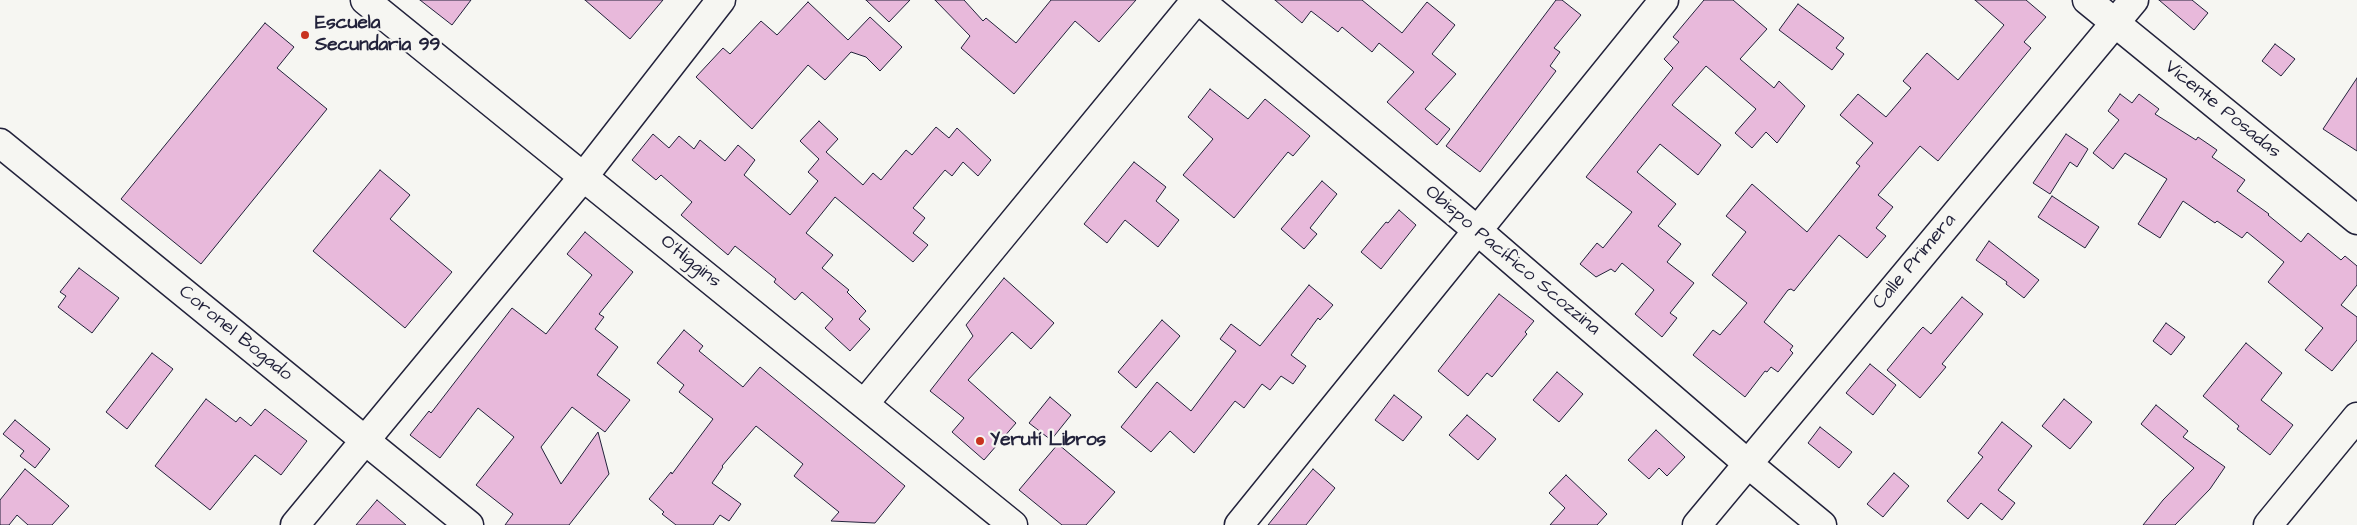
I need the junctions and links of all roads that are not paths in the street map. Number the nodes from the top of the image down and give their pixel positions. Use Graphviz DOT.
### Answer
graph roads {
  1 [pos="365,0"];
  2 [pos="721,0"];
  3 [pos="1197,0"];
  4 [pos="1664,0"];
  5 [pos="2087,0"];
  6 [pos="2134,0"];
  7 [pos="2115,23"];
  8 [pos="0,143"];
  9 [pos="584,176"];
  10 [pos="2357,220"];
  11 [pos="1478,231"];
  12 [pos="864,404"];
  13 [pos="2357,417"];
  14 [pos="365,439"];
  15 [pos="1747,463"];
  16 [pos="296,525"];
  17 [pos="469,525"];
  18 [pos="1014,525"];
  19 [pos="1239,525"];
  20 [pos="1697,525"];
  21 [pos="1822,525"];
  22 [pos="2268,525"];
  1 -- 9 [label="street, O'Higgins"];
  2 -- 9 [label="street"];
  3 -- 11 [label="street, Obispo Pacífico Scozzina"];
  3 -- 12 [label="street"];
  4 -- 11 [label="street"];
  5 -- 7 [label="street, Vicente Posadas"];
  6 -- 7 [label="street, Calle Primera"];
  7 -- 10 [label="street, Vicente Posadas"];
  7 -- 15 [label="street, Calle Primera"];
  8 -- 14 [label="street, Coronel Bogado"];
  9 -- 12 [label="street, O'Higgins"];
  9 -- 14 [label="street"];
  11 -- 15 [label="street, Obispo Pacífico Scozzina"];
  11 -- 19 [label="street"];
  12 -- 18 [label="street, O'Higgins"];
  13 -- 22 [label="street"];
  14 -- 16 [label="street"];
  14 -- 17 [label="street, Coronel Bogado"];
  15 -- 20 [label="street, Calle Primera"];
  15 -- 21 [label="street, Obispo Pacífico Scozzina"];
}
